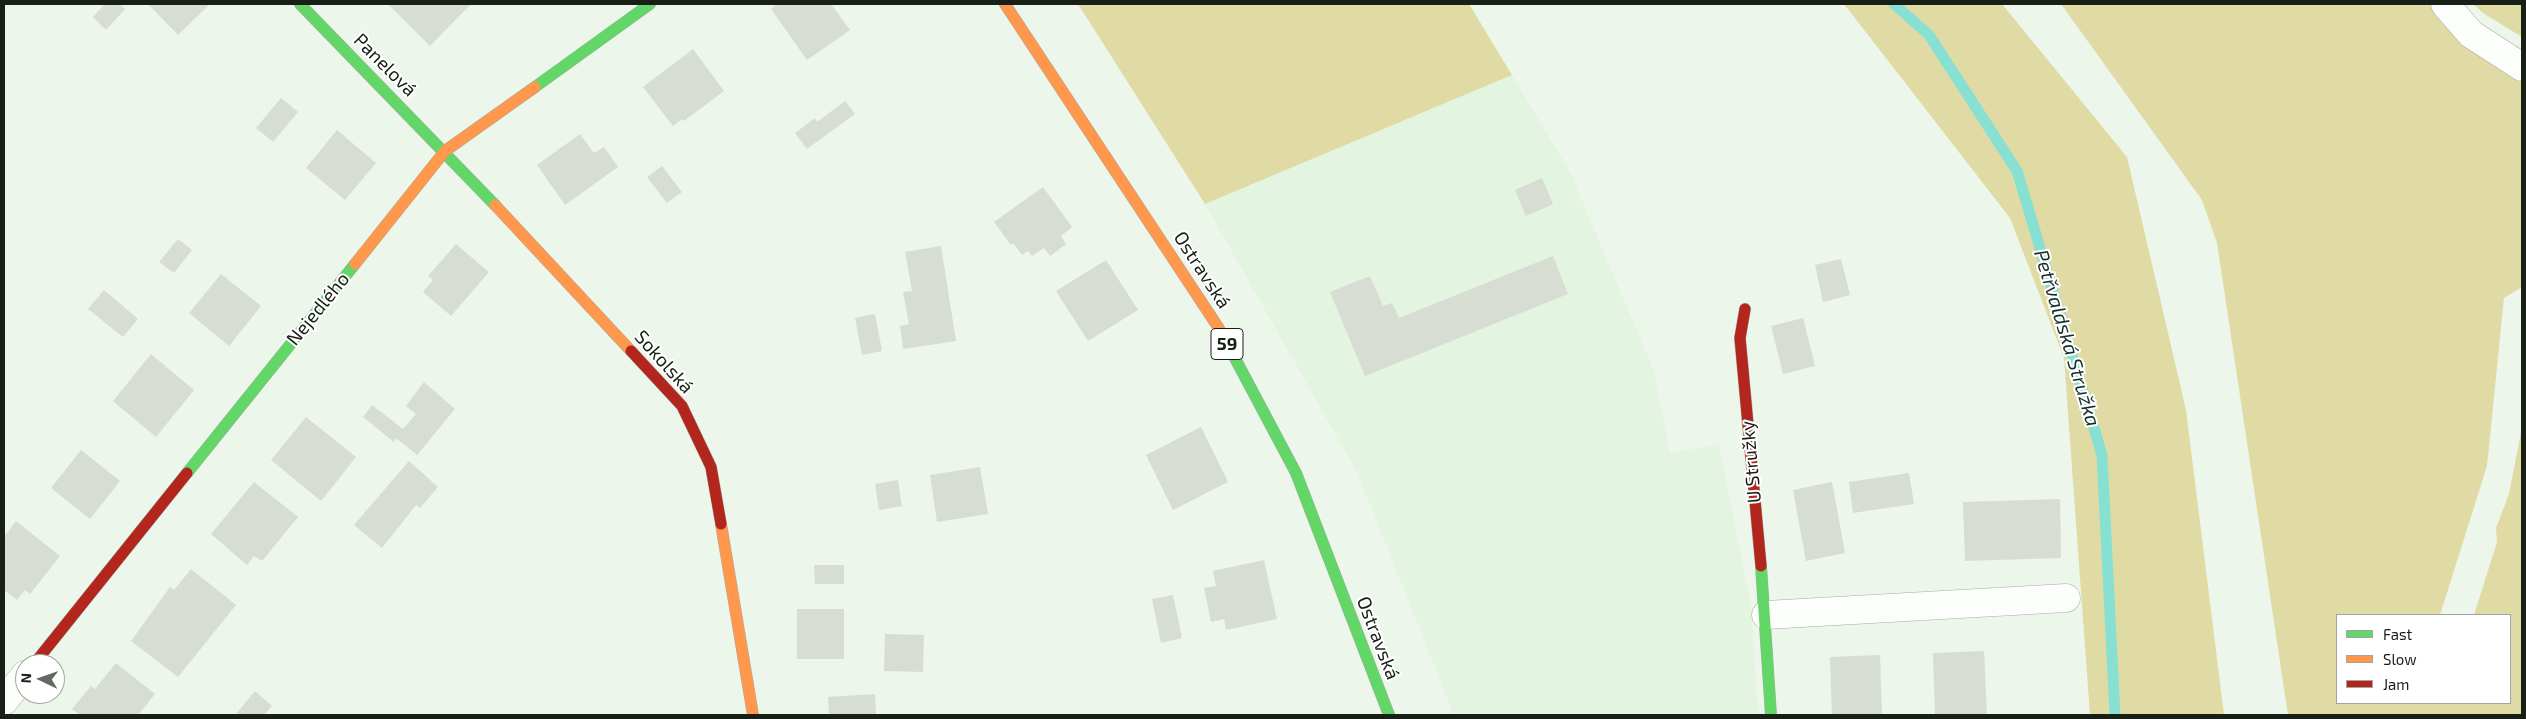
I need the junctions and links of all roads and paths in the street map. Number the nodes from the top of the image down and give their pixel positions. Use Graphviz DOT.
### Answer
graph roads {
  1 [pos="300,4"];
  2 [pos="650,4"];
  3 [pos="1005,4"];
  4 [pos="2445,4"];
  5 [pos="2522,67"];
  6 [pos="445,151"];
  7 [pos="1745,309"];
  8 [pos="2066,598"];
  9 [pos="1766,615"];
  10 [pos="42,654"];
  11 [pos="15,687"];
  12 [pos="4,701"];
  13 [pos="753,715"];
  14 [pos="1389,715"];
  15 [pos="1771,715"];
  1 -- 6 [label="street, Panelová"];
  2 -- 6 [label="street, Nejedlého"];
  3 -- 14 [label="street, Ostravská / 59"];
  4 -- 5 [label="street"];
  6 -- 10 [label="street, Nejedlého"];
  6 -- 13 [label="street, Sokolská"];
  7 -- 9 [label="street, U Stružky"];
  8 -- 9 [label="street"];
  9 -- 15 [label="street, U Stružky"];
  11 -- 12 [label="street"];
}
